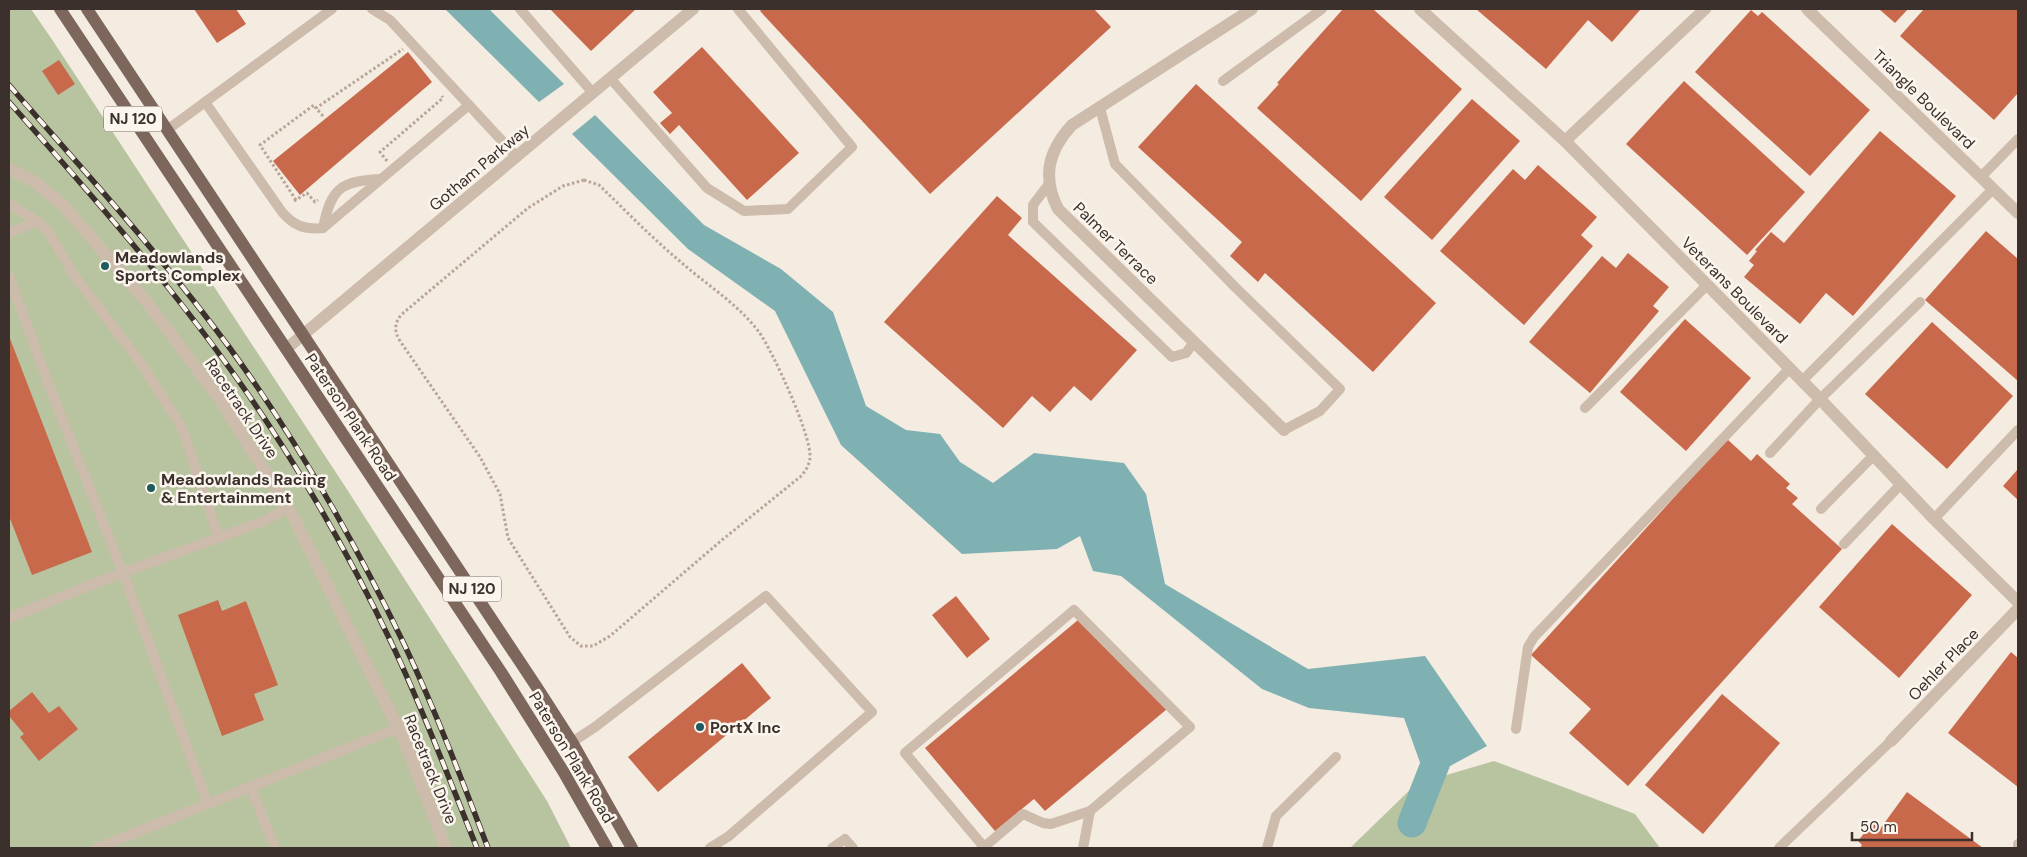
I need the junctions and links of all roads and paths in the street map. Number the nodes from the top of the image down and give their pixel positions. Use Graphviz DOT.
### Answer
graph roads {
  1 [pos="60,9"];
  2 [pos="87,9"];
  3 [pos="332,9"];
  4 [pos="372,9"];
  5 [pos="520,9"];
  6 [pos="693,9"];
  7 [pos="738,9"];
  8 [pos="1252,9"];
  9 [pos="1322,9"];
  10 [pos="1420,9"];
  11 [pos="1705,9"];
  12 [pos="1807,9"];
  13 [pos="408,49"];
  14 [pos="610,78"];
  15 [pos="1223,81"];
  16 [pos="441,92"];
  17 [pos="593,93"];
  18 [pos="205,102"];
  19 [pos="469,105"];
  20 [pos="316,108"];
  21 [pos="1100,108"];
  22 [pos="323,116"];
  23 [pos="167,130"];
  24 [pos="2018,139"];
  25 [pos="1565,141"];
  26 [pos="517,156"];
  27 [pos="386,165"];
  28 [pos="9,169"];
  29 [pos="1981,177"];
  30 [pos="380,179"];
  31 [pos="1049,184"];
  32 [pos="1993,189"];
  33 [pos="322,196"];
  34 [pos="9,204"];
  35 [pos="2018,213"];
  36 [pos="36,221"];
  37 [pos="323,228"];
  38 [pos="9,232"];
  39 [pos="9,276"];
  40 [pos="1707,285"];
  41 [pos="1920,302"];
  42 [pos="303,334"];
  43 [pos="1194,342"];
  44 [pos="286,349"];
  45 [pos="1790,368"];
  46 [pos="1802,381"];
  47 [pos="1820,399"];
  48 [pos="1585,408"];
  49 [pos="1284,430"];
  50 [pos="2018,430"];
  51 [pos="1770,453"];
  52 [pos="1874,455"];
  53 [pos="480,457"];
  54 [pos="1901,484"];
  55 [pos="288,508"];
  56 [pos="1822,509"];
  57 [pos="1934,519"];
  58 [pos="219,538"];
  59 [pos="1844,544"];
  60 [pos="123,574"];
  61 [pos="2018,602"];
  62 [pos="2018,609"];
  63 [pos="9,618"];
  64 [pos="398,728"];
  65 [pos="1516,729"];
  66 [pos="1891,741"];
  67 [pos="572,742"];
  68 [pos="1336,757"];
  69 [pos="251,788"];
  70 [pos="208,804"];
  71 [pos="1090,811"];
  72 [pos="97,848"];
  73 [pos="275,848"];
  74 [pos="446,848"];
  75 [pos="607,848"];
  76 [pos="632,848"];
  77 [pos="710,848"];
  78 [pos="832,848"];
  79 [pos="853,848"];
  80 [pos="1083,848"];
  81 [pos="1267,848"];
  82 [pos="1779,848"];
  1 -- 44 [label="main road, Paterson Plank Road / NJ 120"];
  2 -- 23 [label="main road, Paterson Plank Road / NJ 120"];
  3 -- 18 [label="lane"];
  4 -- 19 [label="lane"];
  5 -- 17 [label="lane"];
  6 -- 14 [label="street, Gotham Parkway"];
  7 -- 14 [label="lane"];
  8 -- 21 [label="street, Palmer Terrace"];
  9 -- 15 [label="lane"];
  10 -- 25 [label="street, Veterans Boulevard"];
  11 -- 25 [label="street"];
  12 -- 29 [label="street, Triangle Boulevard"];
  13 -- 20 [label="path"];
  14 -- 17 [label="street, Gotham Parkway"];
  16 -- 27 [label="path"];
  17 -- 26 [label="street, Gotham Parkway"];
  18 -- 23 [label="lane"];
  18 -- 37 [label="lane"];
  19 -- 26 [label="lane"];
  19 -- 30 [label="lane"];
  20 -- 22 [label="path"];
  20 -- 33 [label="path"];
  21 -- 31 [label="street, Palmer Terrace"];
  21 -- 49 [label="lane"];
  23 -- 42 [label="main road, Paterson Plank Road / NJ 120"];
  24 -- 29 [label="lane"];
  25 -- 40 [label="street, Veterans Boulevard"];
  26 -- 42 [label="street, Gotham Parkway"];
  28 -- 55 [label="street, Racetrack Drive"];
  29 -- 32 [label="street, Triangle Boulevard"];
  30 -- 37 [label="lane"];
  30 -- 37 [label="lane"];
  31 -- 43 [label="street, Palmer Terrace"];
  31 -- 43 [label="lane"];
  32 -- 35 [label="street, Triangle Boulevard"];
  32 -- 46 [label="lane"];
  34 -- 36 [label="lane"];
  36 -- 38 [label="lane"];
  36 -- 58 [label="lane"];
  39 -- 60 [label="lane"];
  40 -- 45 [label="street, Veterans Boulevard"];
  40 -- 48 [label="lane"];
  41 -- 47 [label="lane"];
  42 -- 44 [label="street, Gotham Parkway"];
  42 -- 67 [label="main road, Paterson Plank Road / NJ 120"];
  43 -- 49 [label="street, Palmer Terrace"];
  44 -- 75 [label="main road, Paterson Plank Road / NJ 120"];
  45 -- 46 [label="street, Veterans Boulevard"];
  45 -- 65 [label="lane"];
  46 -- 47 [label="street, Veterans Boulevard"];
  47 -- 51 [label="lane"];
  47 -- 52 [label="street, Veterans Boulevard"];
  50 -- 57 [label="lane"];
  52 -- 54 [label="street, Veterans Boulevard"];
  52 -- 56 [label="lane"];
  53 -- 53 [label="path"];
  54 -- 57 [label="street, Veterans Boulevard"];
  54 -- 59 [label="lane"];
  55 -- 58 [label="lane"];
  55 -- 64 [label="street, Racetrack Drive"];
  57 -- 61 [label="street, Veterans Boulevard"];
  58 -- 60 [label="lane"];
  60 -- 63 [label="lane"];
  60 -- 70 [label="lane"];
  62 -- 66 [label="street, Oehler Place"];
  64 -- 69 [label="lane"];
  64 -- 74 [label="street, Racetrack Drive"];
  66 -- 82 [label="lane"];
  67 -- 76 [label="main road, Paterson Plank Road / NJ 120"];
  67 -- 77 [label="lane"];
  68 -- 81 [label="lane"];
  69 -- 70 [label="lane"];
  69 -- 73 [label="lane"];
  70 -- 72 [label="lane"];
  71 -- 71 [label="lane"];
  71 -- 80 [label="lane"];
  78 -- 79 [label="lane"];
}
